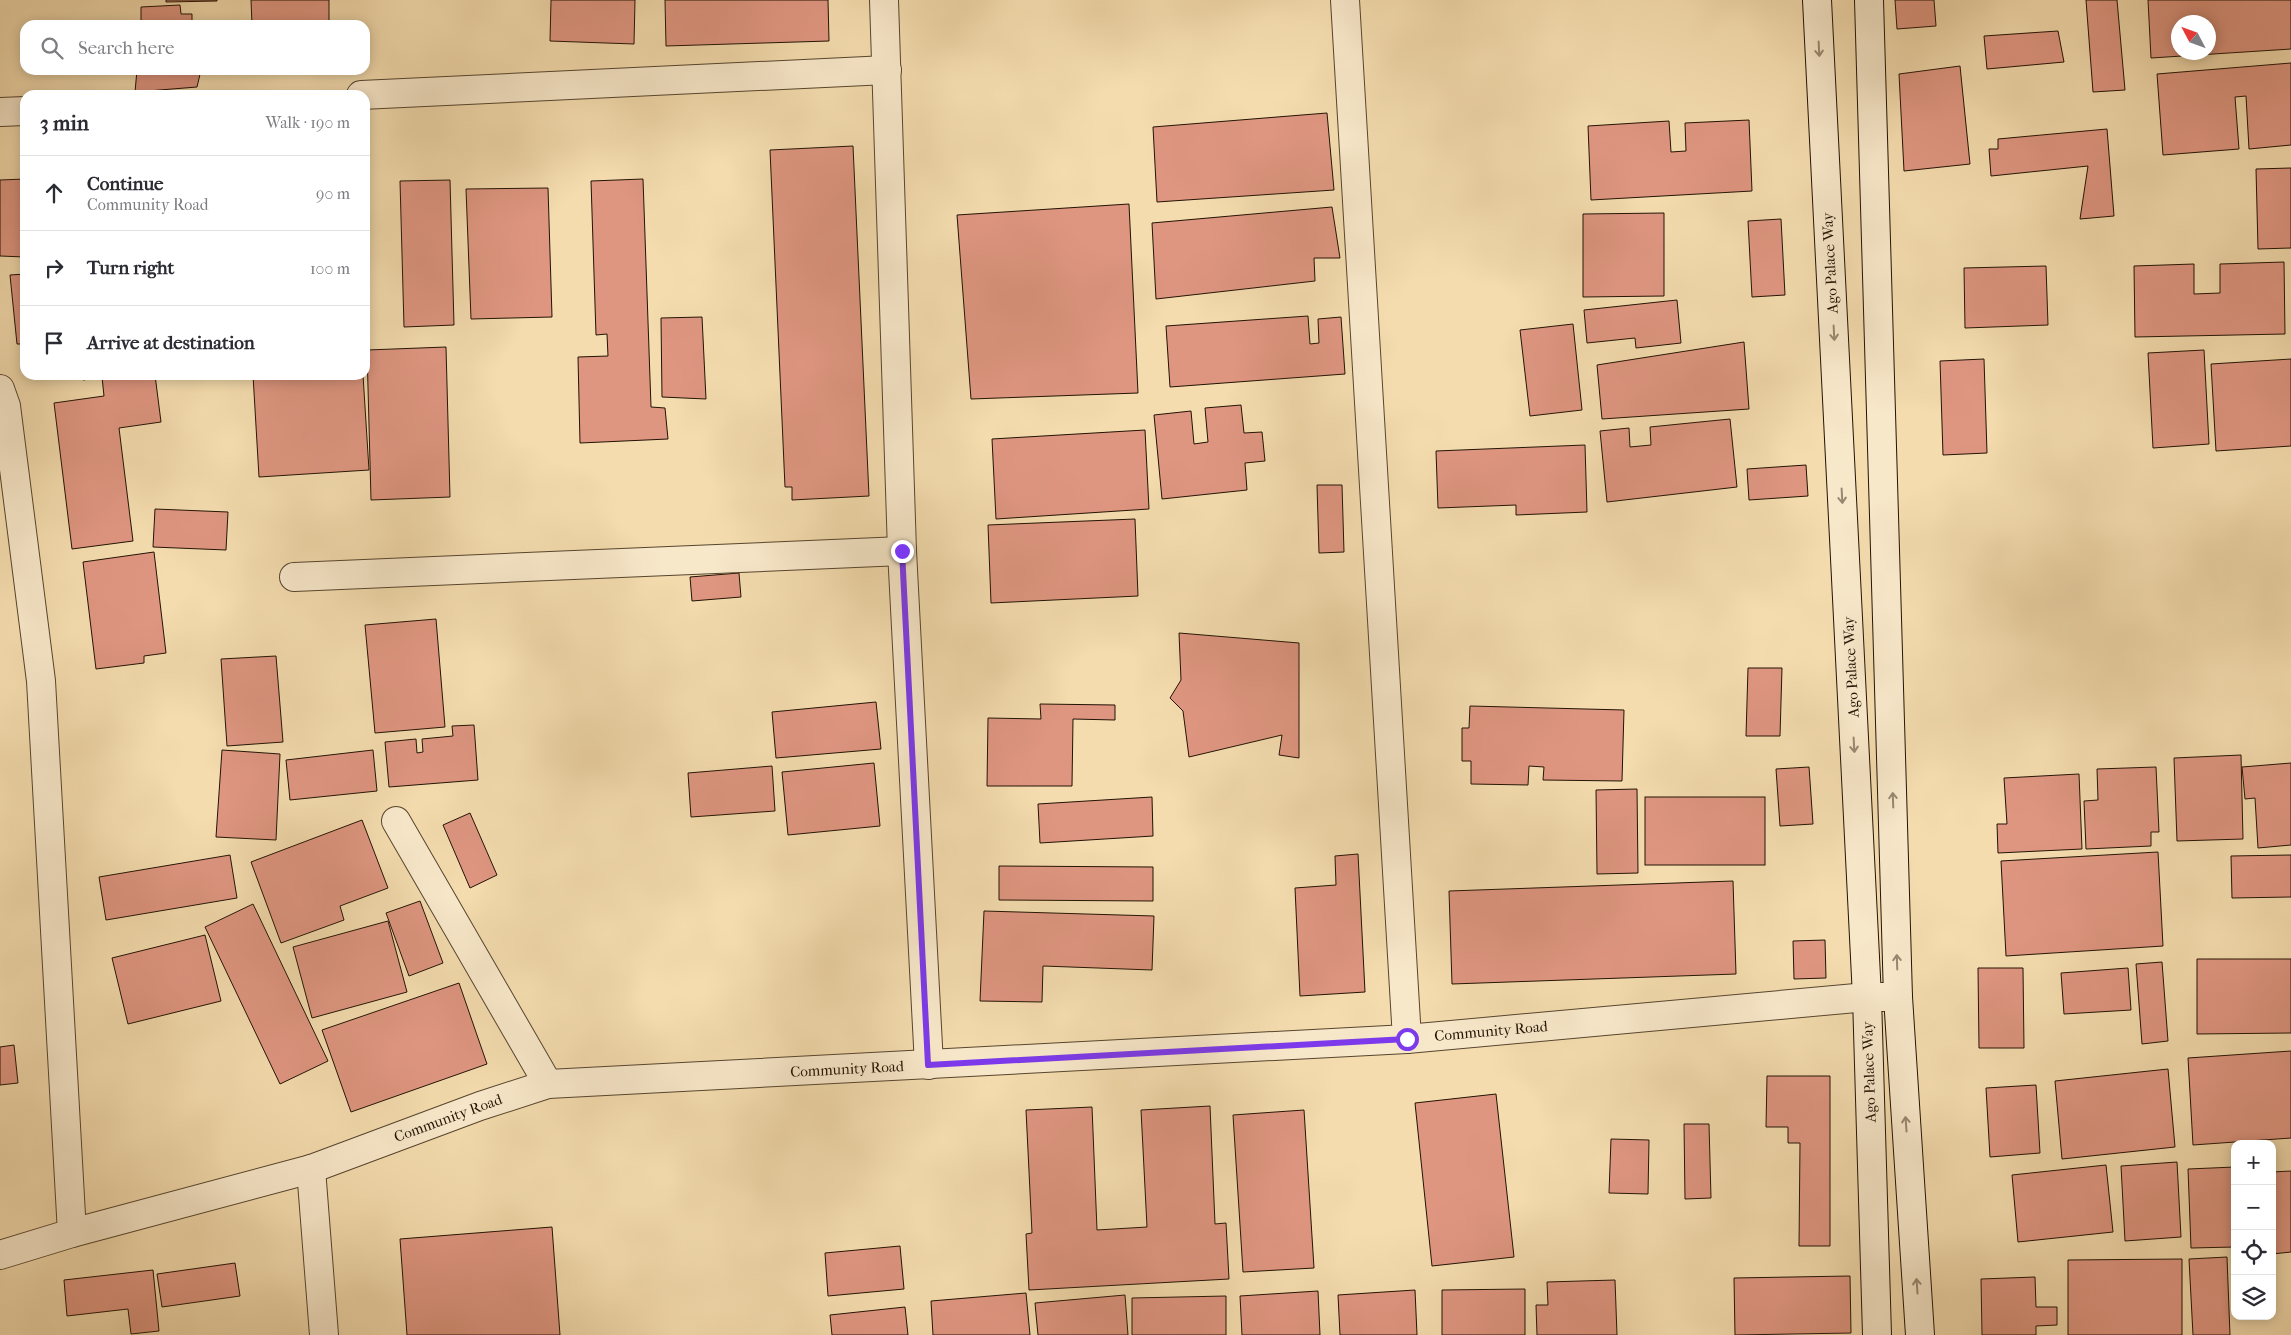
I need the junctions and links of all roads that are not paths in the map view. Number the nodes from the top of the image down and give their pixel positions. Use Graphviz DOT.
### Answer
graph roads {
  1 [pos="884,0"];
  2 [pos="1345,0"];
  3 [pos="1817,0"];
  4 [pos="1870,0"];
  5 [pos="887,70"];
  6 [pos="370,95"];
  7 [pos="20,111"];
  8 [pos="0,112"];
  9 [pos="0,389"];
  10 [pos="902,551"];
  11 [pos="294,577"];
  12 [pos="396,821"];
  13 [pos="1867,997"];
  14 [pos="1898,997"];
  15 [pos="1407,1039"];
  16 [pos="928,1065"];
  17 [pos="548,1084"];
  18 [pos="311,1169"];
  19 [pos="72,1233"];
  20 [pos="0,1255"];
  21 [pos="324,1335"];
  22 [pos="1877,1335"];
  23 [pos="1920,1335"];
  1 -- 5 [label="street"];
  2 -- 15 [label="street"];
  3 -- 13 [label="street, Ago Palace Way, one-way"];
  14 -- 4 [label="street, one-way"];
  5 -- 6 [label="street"];
  5 -- 10 [label="street"];
  7 -- 8 [label="street"];
  9 -- 19 [label="street"];
  10 -- 11 [label="street"];
  10 -- 16 [label="street"];
  12 -- 17 [label="street"];
  13 -- 14 [label="street, Community Road"];
  13 -- 15 [label="street, Community Road"];
  13 -- 22 [label="street, Ago Palace Way"];
  23 -- 14 [label="street, one-way"];
  15 -- 16 [label="street, Community Road"];
  16 -- 17 [label="street, Community Road"];
  17 -- 18 [label="street, Community Road"];
  18 -- 19 [label="street, Community Road"];
  18 -- 21 [label="street"];
  19 -- 20 [label="street, Community Road"];
}
